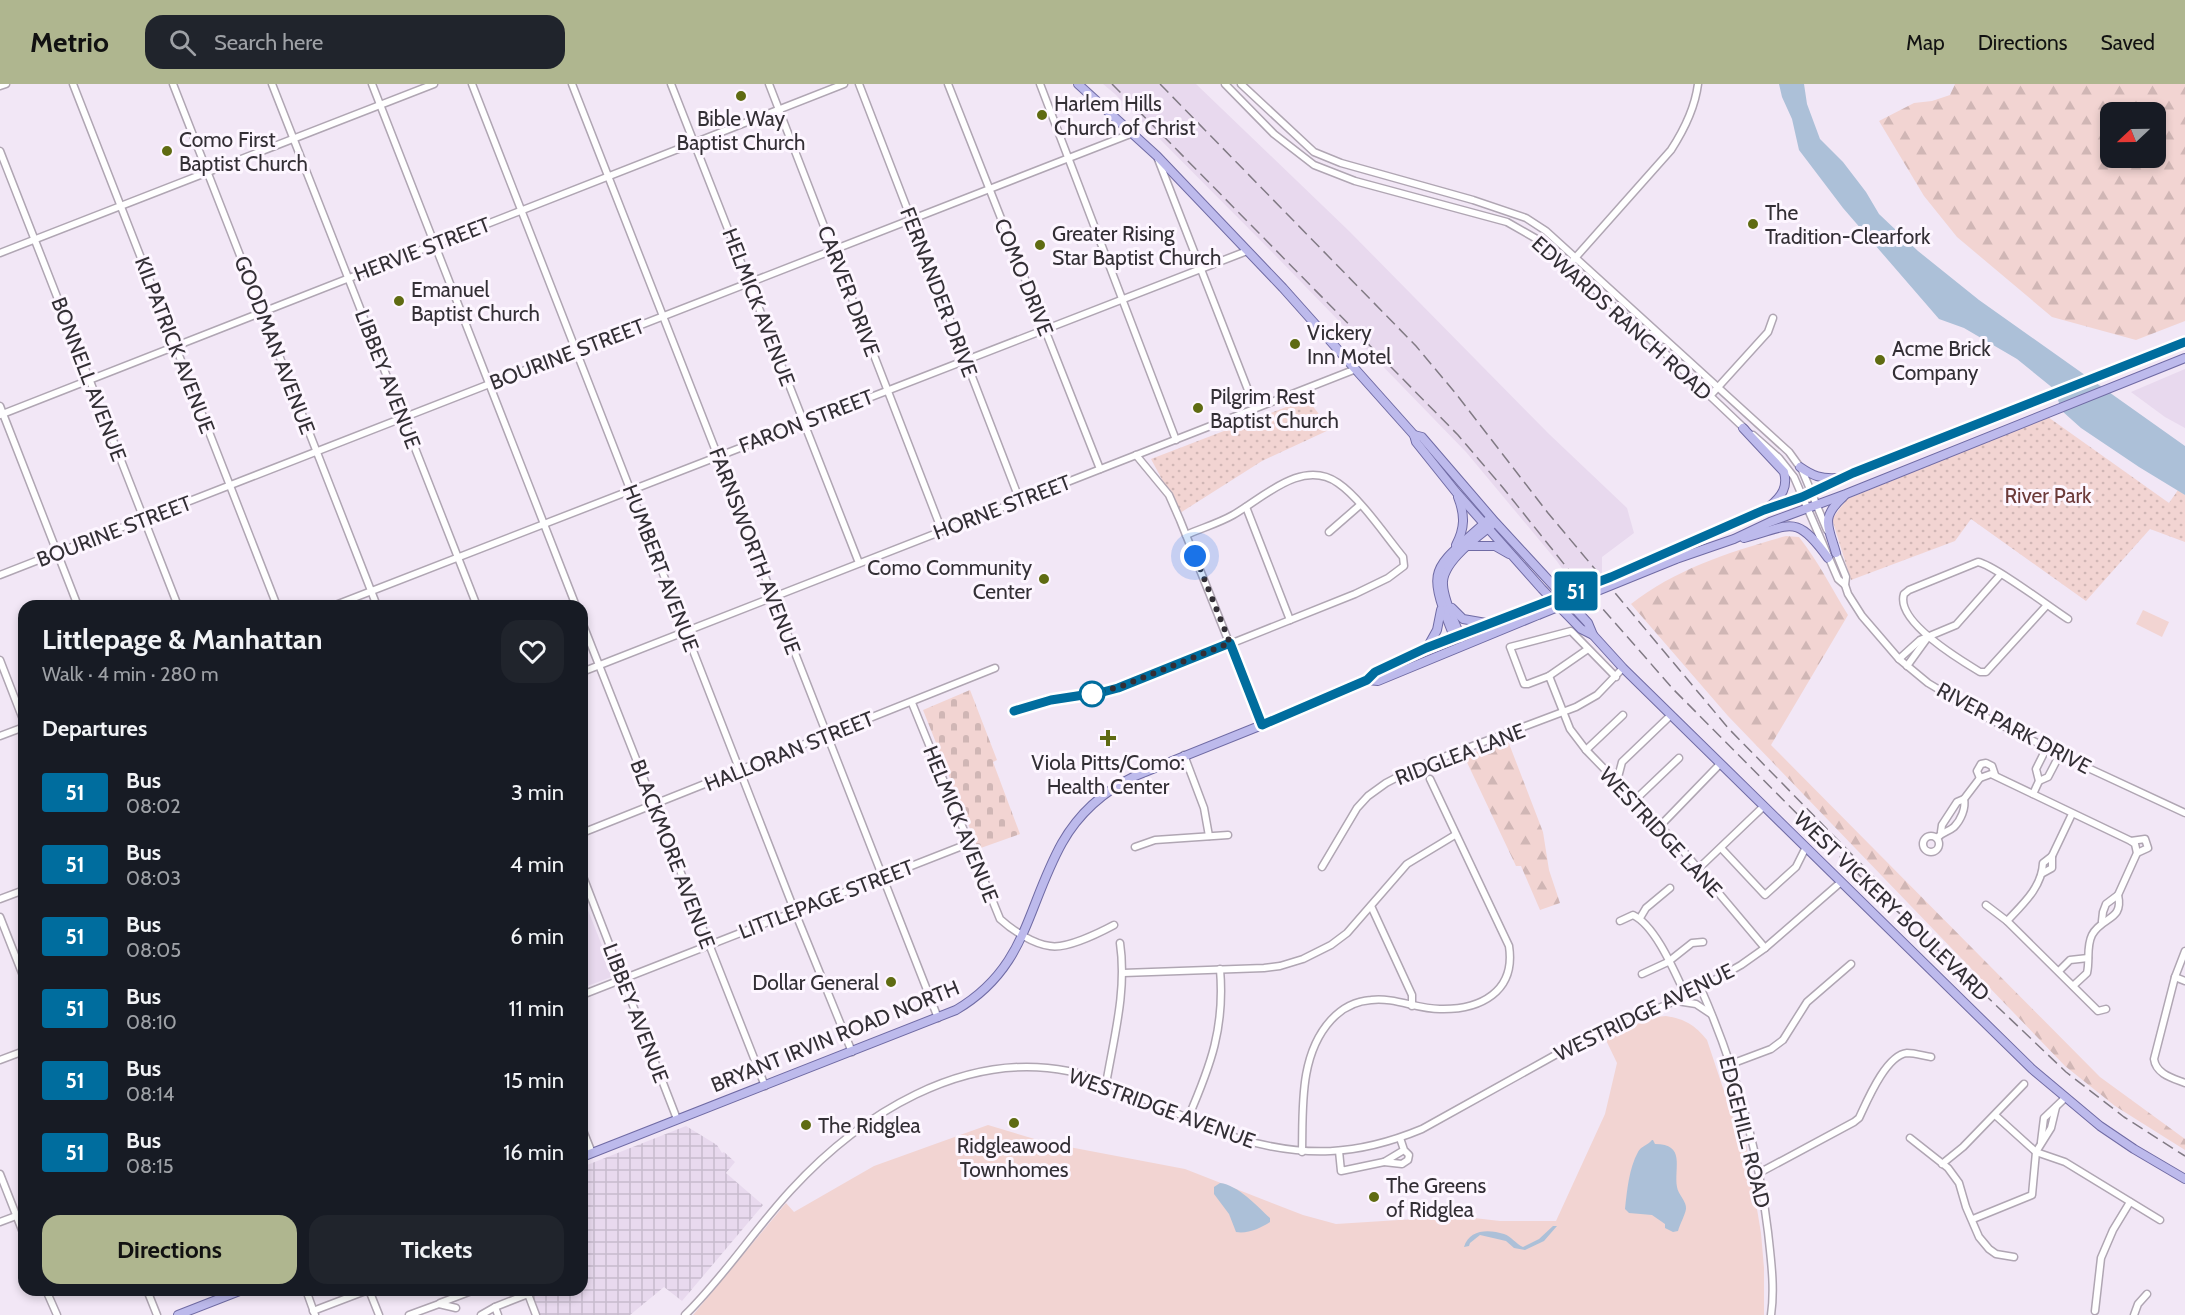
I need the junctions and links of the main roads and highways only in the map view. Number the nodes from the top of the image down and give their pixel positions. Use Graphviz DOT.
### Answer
graph roads {
  1 [pos="1078,84"];
  2 [pos="2185,342"];
  3 [pos="2185,358"];
  4 [pos="1743,428"];
  5 [pos="1414,435"];
  6 [pos="1800,467"];
  7 [pos="1842,477"];
  8 [pos="1456,492"];
  9 [pos="1846,494"];
  10 [pos="1764,510"];
  11 [pos="1493,520"];
  12 [pos="1486,526"];
  13 [pos="1734,539"];
  14 [pos="1468,547"];
  15 [pos="1454,549"];
  16 [pos="1836,553"];
  17 [pos="1828,558"];
  18 [pos="1531,575"];
  19 [pos="1445,604"];
  20 [pos="1536,611"];
  21 [pos="1490,624"];
  22 [pos="1593,635"];
  23 [pos="1457,636"];
  24 [pos="1461,646"];
  25 [pos="1426,648"];
  26 [pos="1367,680"];
  27 [pos="588,1155"];
  28 [pos="2185,1179"];
  29 [pos="227,1296"];
  30 [pos="178,1315"];
  1 -- 5 [label="main road, WEST VICKERY BOULEVARD"];
  2 -- 7 [label="main road"];
  3 -- 9 [label="main road"];
  4 -- 10 [label="main road"];
  5 -- 8 [label="main road, WEST VICKERY BOULEVARD"];
  5 -- 11 [label="main road, WEST VICKERY BOULEVARD"];
  6 -- 7 [label="main road"];
  7 -- 10 [label="main road"];
  8 -- 12 [label="main road, WEST VICKERY BOULEVARD"];
  8 -- 15 [label="main road"];
  9 -- 13 [label="main road"];
  9 -- 16 [label="main road"];
  10 -- 20 [label="main road, bridge"];
  11 -- 12 [label="main road"];
  11 -- 22 [label="main road, WEST VICKERY BOULEVARD"];
  12 -- 14 [label="main road"];
  12 -- 15 [label="main road"];
  12 -- 18 [label="main road, WEST VICKERY BOULEVARD"];
  13 -- 17 [label="main road"];
  13 -- 20 [label="main road, bridge"];
  14 -- 18 [label="main road"];
  14 -- 19 [label="main road"];
  15 -- 19 [label="main road"];
  18 -- 22 [label="main road, WEST VICKERY BOULEVARD"];
  19 -- 21 [label="main road"];
  19 -- 23 [label="main road"];
  19 -- 25 [label="main road"];
  20 -- 21 [label="main road, BRYANT IRVIN ROAD NORTH"];
  20 -- 24 [label="main road, BRYANT IRVIN ROAD NORTH"];
  21 -- 23 [label="main road, BRYANT IRVIN ROAD NORTH"];
  22 -- 28 [label="main road, WEST VICKERY BOULEVARD"];
  23 -- 24 [label="main road"];
  23 -- 25 [label="main road, BRYANT IRVIN ROAD NORTH"];
  24 -- 26 [label="main road, BRYANT IRVIN ROAD NORTH"];
  25 -- 26 [label="main road, BRYANT IRVIN ROAD NORTH"];
  26 -- 27 [label="main road, BRYANT IRVIN ROAD NORTH"];
  29 -- 30 [label="main road"];
}
